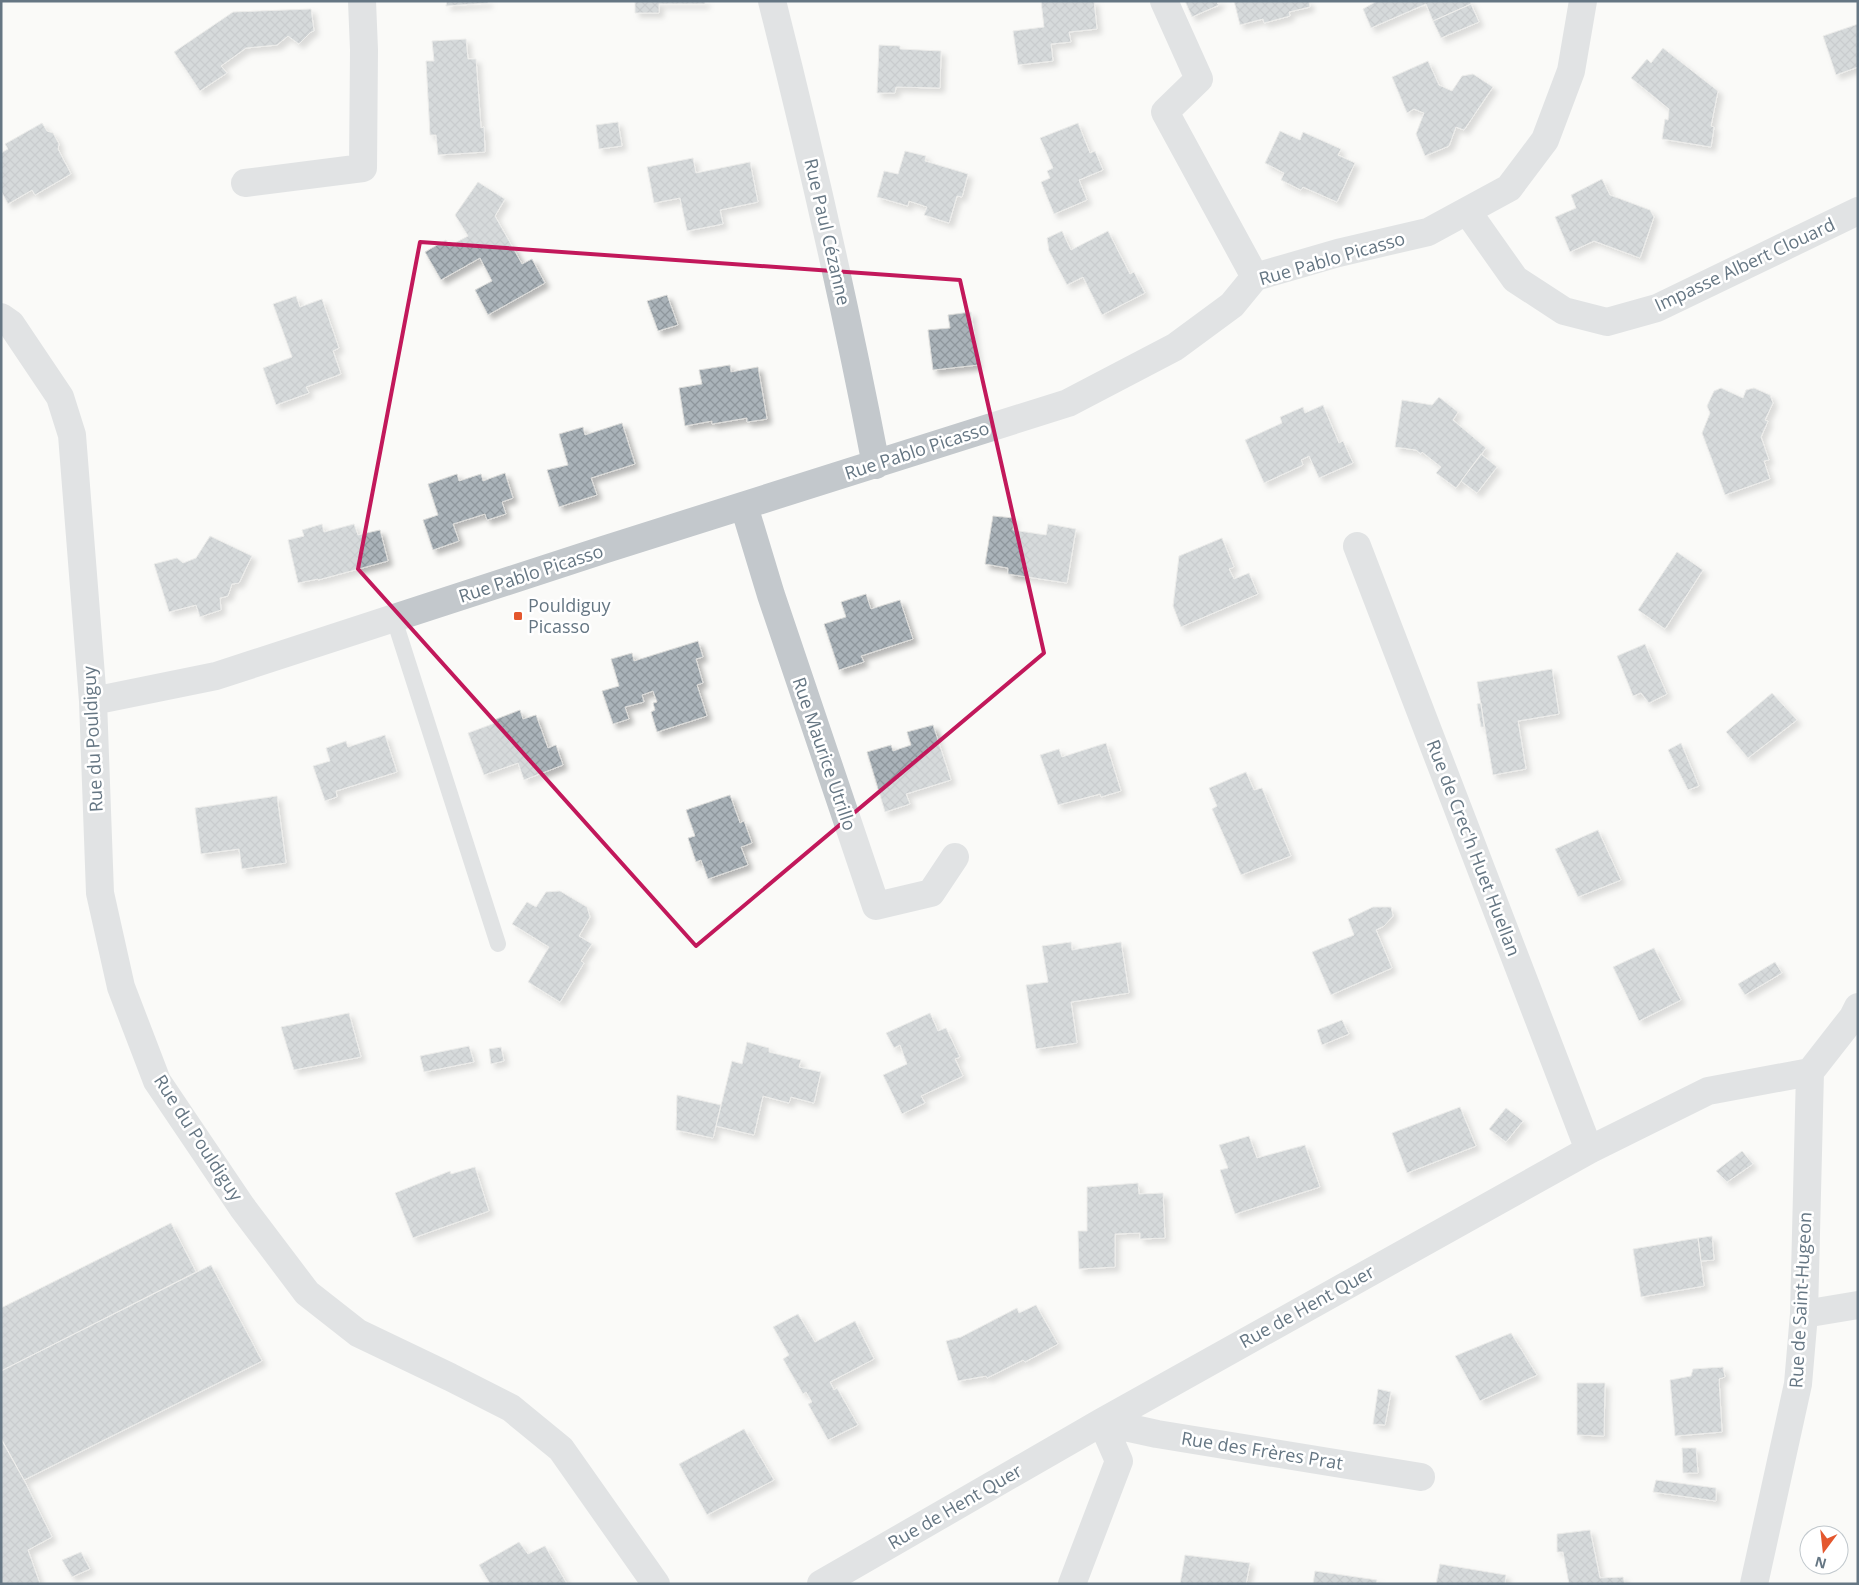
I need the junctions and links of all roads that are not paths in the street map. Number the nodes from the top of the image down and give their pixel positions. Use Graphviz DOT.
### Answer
graph roads {
  1 [pos="362,1"];
  2 [pos="772,1"];
  3 [pos="1164,1"];
  4 [pos="1583,1"];
  5 [pos="245,183"];
  6 [pos="1467,211"];
  7 [pos="1858,211"];
  8 [pos="1255,277"];
  9 [pos="1,317"];
  10 [pos="876,465"];
  11 [pos="744,506"];
  12 [pos="1357,546"];
  13 [pos="394,619"];
  14 [pos="93,701"];
  15 [pos="955,857"];
  16 [pos="498,944"];
  17 [pos="1858,1007"];
  18 [pos="1810,1072"];
  19 [pos="1590,1150"];
  20 [pos="1858,1305"];
  21 [pos="1804,1314"];
  22 [pos="1102,1422"];
  23 [pos="1421,1477"];
  24 [pos="656,1584"];
  25 [pos="822,1584"];
  26 [pos="1072,1584"];
  27 [pos="1754,1584"];
  1 -- 5 [label="street"];
  2 -- 10 [label="street, Rue Paul Cézanne"];
  3 -- 8 [label="street"];
  4 -- 6 [label="street, Rue Pablo Picasso"];
  6 -- 7 [label="street, Impasse Albert Clouard"];
  6 -- 8 [label="street, Rue Pablo Picasso"];
  8 -- 10 [label="street, Rue Pablo Picasso"];
  9 -- 14 [label="street, Rue du Pouldiguy"];
  10 -- 11 [label="street, Rue Pablo Picasso"];
  11 -- 13 [label="street, Rue Pablo Picasso"];
  11 -- 15 [label="street, Rue Maurice Utrillo"];
  12 -- 19 [label="street, Rue de Crec'h Huet Huellan"];
  13 -- 14 [label="street, Rue Pablo Picasso"];
  13 -- 16 [label="lane"];
  14 -- 24 [label="street, Rue du Pouldiguy"];
  17 -- 18 [label="street"];
  18 -- 19 [label="street, Rue de Hent Quer"];
  18 -- 21 [label="street, Rue de Saint-Hugeon"];
  19 -- 22 [label="street, Rue de Hent Quer"];
  20 -- 21 [label="street"];
  21 -- 27 [label="street, Rue de Saint-Hugeon"];
  22 -- 23 [label="street, Rue des Frères Prat"];
  22 -- 25 [label="street, Rue de Hent Quer"];
  22 -- 26 [label="street"];
}
